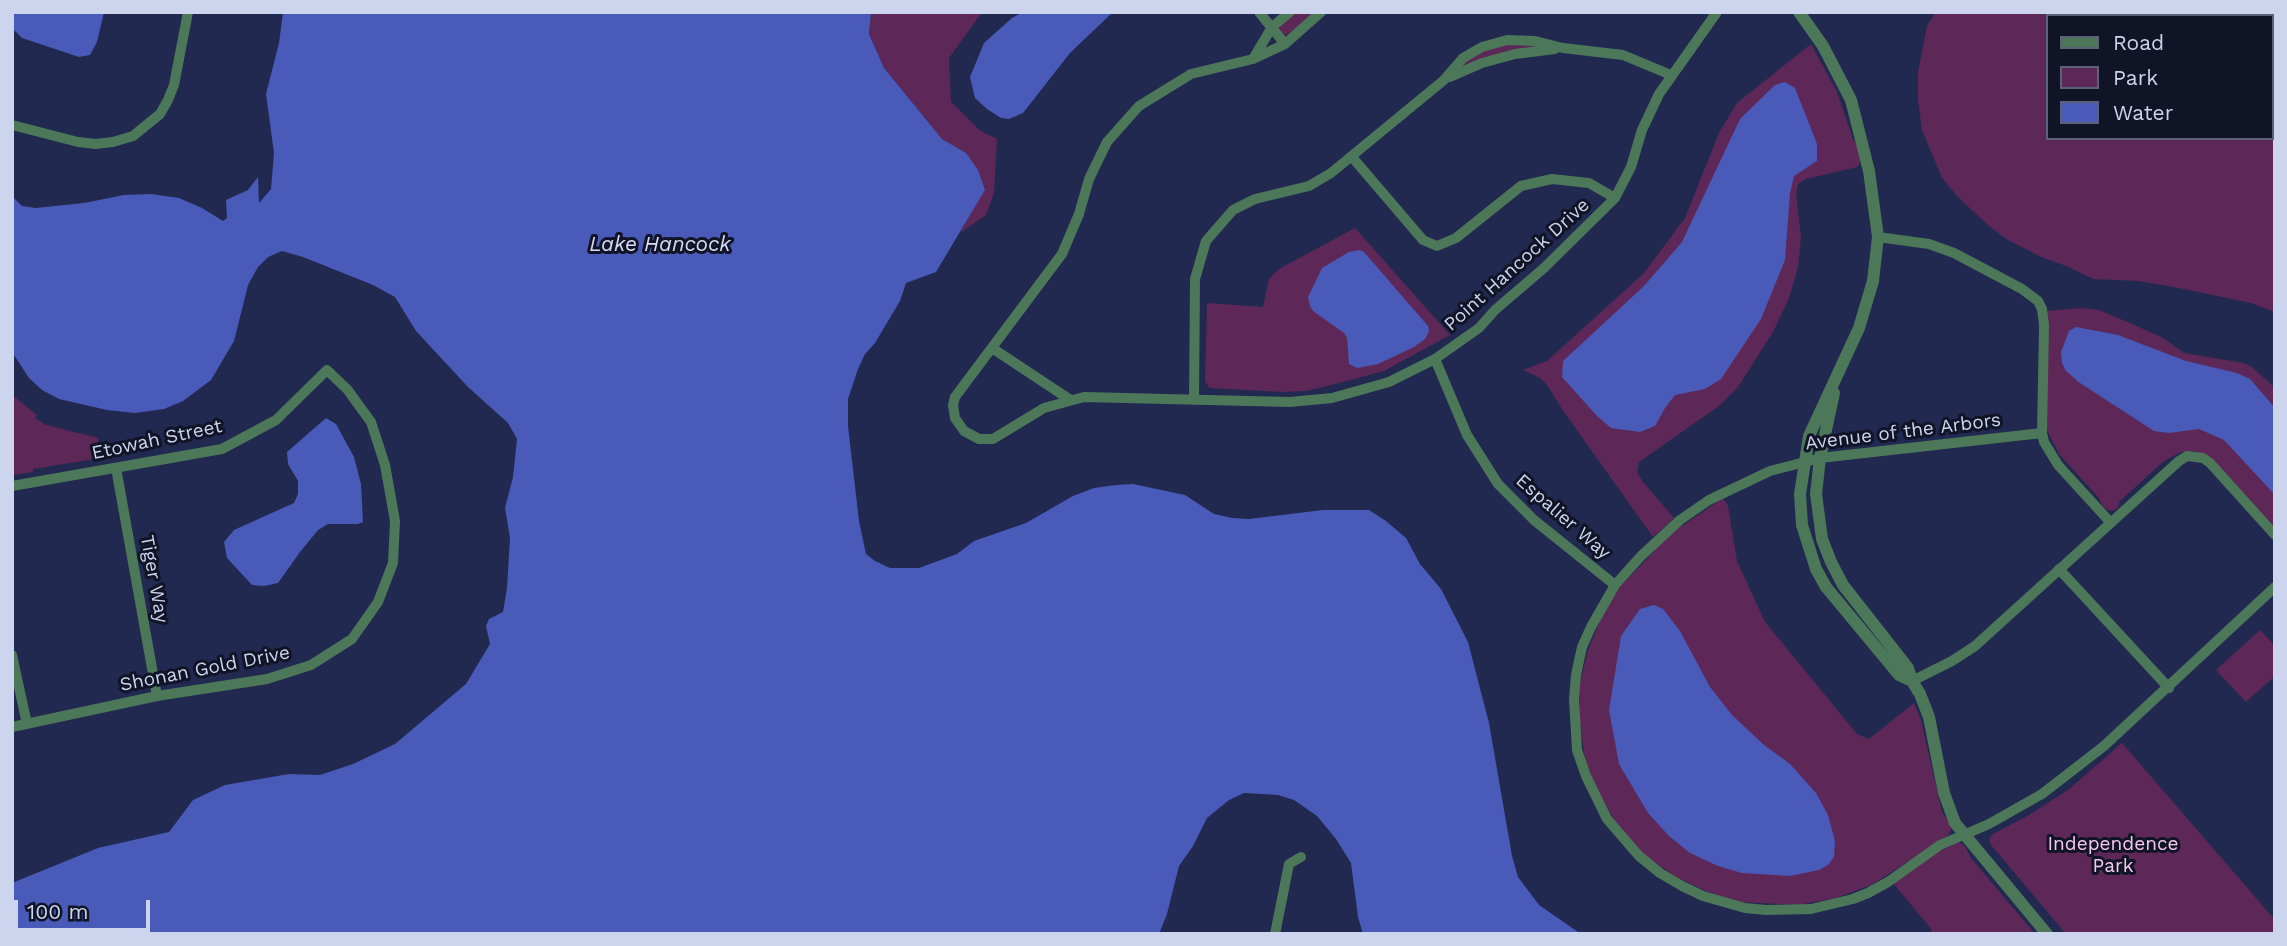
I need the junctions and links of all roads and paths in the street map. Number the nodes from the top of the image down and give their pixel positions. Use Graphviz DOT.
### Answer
graph roads {
  1 [pos="188,12"];
  2 [pos="1259,12"];
  3 [pos="1290,12"];
  4 [pos="1321,12"];
  5 [pos="1717,12"];
  6 [pos="1799,12"];
  7 [pos="1272,27"];
  8 [pos="1285,44"];
  9 [pos="1253,60"];
  10 [pos="1671,75"];
  11 [pos="12,125"];
  12 [pos="1352,157"];
  13 [pos="1615,198"];
  14 [pos="1878,237"];
  15 [pos="992,348"];
  16 [pos="1436,359"];
  17 [pos="1841,369"];
  18 [pos="327,370"];
  19 [pos="1069,399"];
  20 [pos="1194,400"];
  21 [pos="2042,433"];
  22 [pos="1819,458"];
  23 [pos="1804,462"];
  24 [pos="116,468"];
  25 [pos="12,486"];
  26 [pos="2111,523"];
  27 [pos="2275,535"];
  28 [pos="2059,569"];
  29 [pos="1615,585"];
  30 [pos="2275,587"];
  31 [pos="12,655"];
  32 [pos="1912,681"];
  33 [pos="2169,688"];
  34 [pos="157,696"];
  35 [pos="27,724"];
  36 [pos="12,727"];
  37 [pos="1964,836"];
  38 [pos="1301,857"];
  39 [pos="1275,934"];
  40 [pos="2047,934"];
  1 -- 11 [label="street"];
  2 -- 7 [label="street"];
  3 -- 7 [label="street"];
  4 -- 8 [label="street, Point Hancock Drive"];
  5 -- 10 [label="street, Point Hancock Drive"];
  6 -- 14 [label="street"];
  7 -- 8 [label="street"];
  7 -- 9 [label="street"];
  8 -- 9 [label="street, Point Hancock Drive"];
  9 -- 15 [label="street, Point Hancock Drive"];
  10 -- 12 [label="street"];
  10 -- 13 [label="street, Point Hancock Drive"];
  12 -- 13 [label="street"];
  12 -- 20 [label="street"];
  13 -- 16 [label="street, Point Hancock Drive"];
  14 -- 17 [label="street"];
  14 -- 21 [label="street"];
  15 -- 19 [label="street"];
  15 -- 19 [label="street, Point Hancock Drive"];
  16 -- 20 [label="street, Point Hancock Drive"];
  16 -- 29 [label="street, Espalier Way"];
  17 -- 22 [label="street"];
  17 -- 23 [label="street"];
  18 -- 24 [label="street, Etowah Street"];
  18 -- 34 [label="street, Shonan Gold Drive"];
  19 -- 20 [label="street, Point Hancock Drive"];
  21 -- 22 [label="street, Avenue of the Arbors"];
  21 -- 26 [label="street"];
  22 -- 23 [label="street, Avenue of the Arbors"];
  22 -- 32 [label="street"];
  23 -- 29 [label="street, Avenue of the Arbors"];
  23 -- 32 [label="street"];
  24 -- 25 [label="street, Etowah Street"];
  24 -- 34 [label="street, Tiger Way"];
  26 -- 27 [label="street"];
  26 -- 28 [label="street"];
  28 -- 32 [label="street"];
  28 -- 33 [label="street"];
  29 -- 37 [label="street, Avenue of the Arbors"];
  30 -- 33 [label="street, Avenue of the Arbors"];
  31 -- 35 [label="street"];
  32 -- 37 [label="street"];
  33 -- 37 [label="street, Avenue of the Arbors"];
  34 -- 35 [label="street, Shonan Gold Drive"];
  35 -- 36 [label="street, Shonan Gold Drive"];
  37 -- 40 [label="street"];
  38 -- 39 [label="street"];
}
